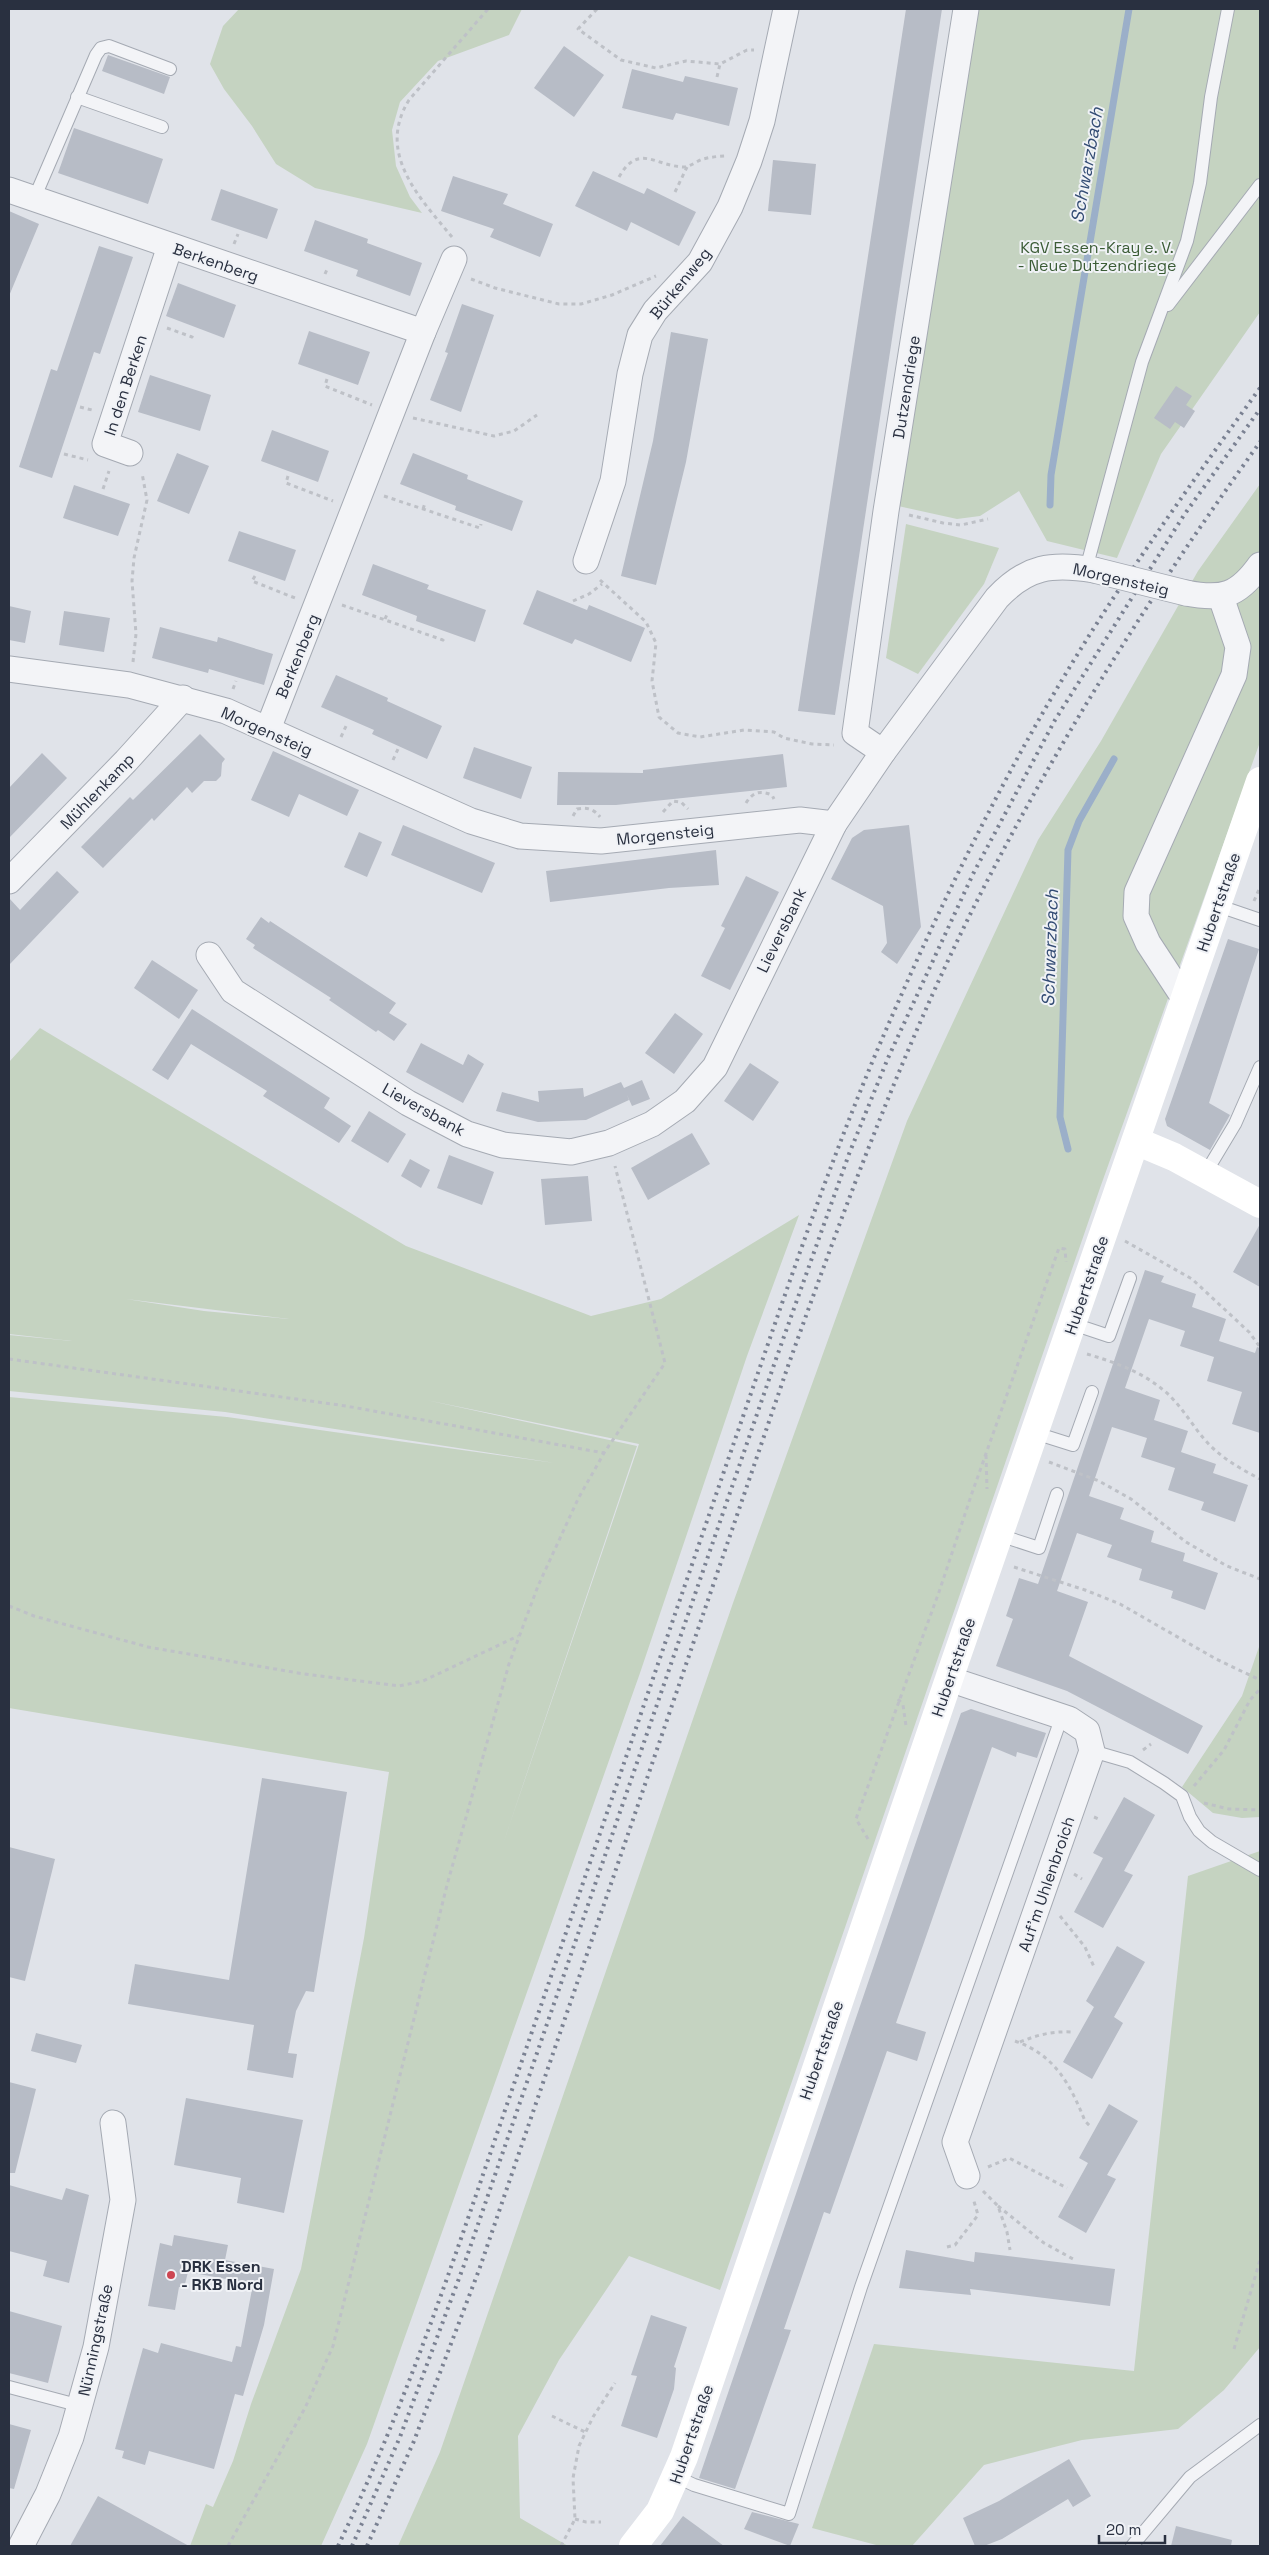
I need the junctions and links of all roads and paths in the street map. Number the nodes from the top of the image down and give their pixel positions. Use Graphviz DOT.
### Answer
graph roads {
  1 [pos="488,9"];
  2 [pos="597,9"];
  3 [pos="786,9"];
  4 [pos="966,9"];
  5 [pos="1228,9"];
  6 [pos="777,54"];
  7 [pos="720,64"];
  8 [pos="170,69"];
  9 [pos="716,77"];
  10 [pos="78,97"];
  11 [pos="162,127"];
  12 [pos="749,160"];
  13 [pos="687,167"];
  14 [pos="619,177"];
  15 [pos="1260,185"];
  16 [pos="9,190"];
  17 [pos="675,192"];
  18 [pos="34,199"];
  19 [pos="170,246"];
  20 [pos="451,265"];
  21 [pos="677,289"];
  22 [pos="1161,315"];
  23 [pos="146,321"];
  24 [pos="194,332"];
  25 [pos="423,332"];
  26 [pos="327,379"];
  27 [pos="386,410"];
  28 [pos="537,415"];
  29 [pos="120,460"];
  30 [pos="288,476"];
  31 [pos="362,488"];
  32 [pos="103,489"];
  33 [pos="317,495"];
  34 [pos="425,503"];
  35 [pos="423,509"];
  36 [pos="886,511"];
  37 [pos="988,520"];
  38 [pos="481,524"];
  39 [pos="586,561"];
  40 [pos="1260,565"];
  41 [pos="1090,569"];
  42 [pos="255,576"];
  43 [pos="602,584"];
  44 [pos="284,593"];
  45 [pos="320,597"];
  46 [pos="1221,597"];
  47 [pos="573,601"];
  48 [pos="388,612"];
  49 [pos="385,620"];
  50 [pos="445,636"];
  51 [pos="9,669"];
  52 [pos="128,684"];
  53 [pos="182,698"];
  54 [pos="268,730"];
  55 [pos="855,734"];
  56 [pos="883,752"];
  57 [pos="1260,781"];
  58 [pos="834,824"];
  59 [pos="9,881"];
  60 [pos="1216,905"];
  61 [pos="1260,920"];
  62 [pos="209,954"];
  63 [pos="1184,998"];
  64 [pos="1260,1067"];
  65 [pos="1136,1141"];
  66 [pos="609,1143"];
  67 [pos="1205,1174"];
  68 [pos="1258,1198"];
  69 [pos="1105,1230"];
  70 [pos="1065,1267"];
  71 [pos="1130,1278"];
  72 [pos="1069,1336"];
  73 [pos="1260,1347"];
  74 [pos="9,1359"];
  75 [pos="1092,1392"];
  76 [pos="1031,1444"];
  77 [pos="604,1452"];
  78 [pos="1260,1479"];
  79 [pos="1057,1494"];
  80 [pos="995,1548"];
  81 [pos="1260,1579"];
  82 [pos="9,1606"];
  83 [pos="519,1636"];
  84 [pos="949,1679"];
  85 [pos="1260,1680"];
  86 [pos="1260,1689"];
  87 [pos="1062,1716"];
  88 [pos="1092,1751"];
  89 [pos="1182,1796"];
  90 [pos="1260,1810"];
  91 [pos="891,1848"];
  92 [pos="1260,1870"];
  93 [pos="1040,1900"];
  94 [pos="1095,1969"];
  95 [pos="1071,2032"];
  96 [pos="993,2033"];
  97 [pos="1020,2042"];
  98 [pos="113,2123"];
  99 [pos="1090,2126"];
  100 [pos="966,2176"];
  101 [pos="1067,2188"];
  102 [pos="998,2206"];
  103 [pos="947,2246"];
  104 [pos="1010,2250"];
  105 [pos="1074,2259"];
  106 [pos="1260,2260"];
  107 [pos="1234,2349"];
  108 [pos="615,2383"];
  109 [pos="9,2387"];
  110 [pos="81,2406"];
  111 [pos="552,2416"];
  112 [pos="1260,2425"];
  113 [pos="585,2432"];
  114 [pos="677,2477"];
  115 [pos="575,2519"];
  116 [pos="601,2522"];
  117 [pos="21,2546"];
  118 [pos="228,2546"];
  119 [pos="561,2546"];
  120 [pos="632,2546"];
  121 [pos="1132,2546"];
  1 -- 20 [label="path"];
  2 -- 7 [label="path"];
  3 -- 6 [label="street, Bürkenweg"];
  4 -- 36 [label="street, Dutzendriege"];
  5 -- 22 [label="lane"];
  6 -- 7 [label="path"];
  6 -- 12 [label="street, Bürkenweg"];
  7 -- 9 [label="path"];
  8 -- 10 [label="lane"];
  10 -- 11 [label="lane"];
  10 -- 18 [label="lane"];
  12 -- 13 [label="path"];
  12 -- 21 [label="street, Bürkenweg"];
  13 -- 14 [label="path"];
  13 -- 17 [label="path"];
  15 -- 22 [label="lane"];
  16 -- 18 [label="street, Berkenberg"];
  18 -- 19 [label="street, Berkenberg"];
  19 -- 23 [label="street, In den Berken"];
  19 -- 25 [label="street, Berkenberg"];
  20 -- 21 [label="path"];
  20 -- 25 [label="street, Berkenberg"];
  21 -- 39 [label="street, Bürkenweg"];
  22 -- 41 [label="lane"];
  23 -- 24 [label="path"];
  23 -- 29 [label="street, In den Berken"];
  25 -- 27 [label="street, Berkenberg"];
  26 -- 27 [label="path"];
  27 -- 28 [label="path"];
  27 -- 31 [label="street, Berkenberg"];
  29 -- 32 [label="path"];
  29 -- 52 [label="path, In den Berken"];
  30 -- 33 [label="path"];
  31 -- 35 [label="path"];
  31 -- 45 [label="street, Berkenberg"];
  34 -- 35 [label="path"];
  35 -- 38 [label="path"];
  36 -- 37 [label="path"];
  36 -- 55 [label="street, Dutzendriege"];
  39 -- 43 [label="path"];
  40 -- 46 [label="street"];
  41 -- 46 [label="street, Morgensteig, bridge"];
  41 -- 56 [label="street, Morgensteig"];
  42 -- 44 [label="path"];
  43 -- 47 [label="path"];
  43 -- 55 [label="path"];
  45 -- 49 [label="path"];
  45 -- 54 [label="street, Berkenberg"];
  46 -- 63 [label="street"];
  48 -- 49 [label="path"];
  49 -- 50 [label="path"];
  51 -- 52 [label="street, Morgensteig"];
  52 -- 53 [label="street, Morgensteig"];
  53 -- 54 [label="street, Morgensteig"];
  53 -- 59 [label="street, Mühlenkamp"];
  54 -- 58 [label="street, Morgensteig"];
  55 -- 56 [label="street"];
  56 -- 58 [label="street, Morgensteig"];
  57 -- 60 [label="street, Hubertstraße"];
  58 -- 66 [label="street, Lieversbank"];
  60 -- 61 [label="lane"];
  60 -- 63 [label="street, Hubertstraße"];
  62 -- 66 [label="street, Lieversbank"];
  63 -- 65 [label="street, Hubertstraße"];
  64 -- 67 [label="lane"];
  65 -- 67 [label="street"];
  65 -- 69 [label="street, Hubertstraße"];
  66 -- 77 [label="path"];
  67 -- 68 [label="street"];
  69 -- 72 [label="street, Hubertstraße"];
  69 -- 73 [label="path"];
  70 -- 91 [label="path"];
  71 -- 72 [label="lane"];
  72 -- 76 [label="street, Hubertstraße"];
  72 -- 78 [label="path"];
  74 -- 77 [label="path"];
  75 -- 76 [label="lane"];
  76 -- 80 [label="street, Hubertstraße"];
  76 -- 81 [label="path"];
  77 -- 83 [label="path"];
  79 -- 80 [label="lane"];
  80 -- 84 [label="street, Hubertstraße"];
  80 -- 85 [label="path"];
  82 -- 83 [label="path"];
  83 -- 118 [label="path"];
  84 -- 87 [label="street"];
  84 -- 91 [label="street, Hubertstraße"];
  86 -- 89 [label="path"];
  87 -- 88 [label="street"];
  87 -- 114 [label="lane"];
  88 -- 89 [label="lane"];
  88 -- 93 [label="street, Auf'm Uhlenbroich"];
  89 -- 90 [label="path"];
  89 -- 92 [label="lane"];
  91 -- 114 [label="street, Hubertstraße"];
  93 -- 94 [label="path"];
  93 -- 96 [label="street, Auf'm Uhlenbroich"];
  95 -- 97 [label="path"];
  96 -- 97 [label="path"];
  96 -- 100 [label="street, Auf'm Uhlenbroich"];
  97 -- 99 [label="path"];
  98 -- 110 [label="street, Nünningstraße"];
  100 -- 101 [label="path"];
  100 -- 102 [label="path"];
  100 -- 103 [label="path"];
  102 -- 104 [label="path"];
  102 -- 105 [label="path"];
  106 -- 107 [label="path"];
  108 -- 113 [label="path"];
  109 -- 110 [label="lane"];
  110 -- 117 [label="street, Nünningstraße"];
  111 -- 113 [label="path"];
  112 -- 121 [label="lane"];
  113 -- 115 [label="path"];
  114 -- 120 [label="street, Hubertstraße"];
  115 -- 116 [label="path"];
  115 -- 119 [label="path"];
}
